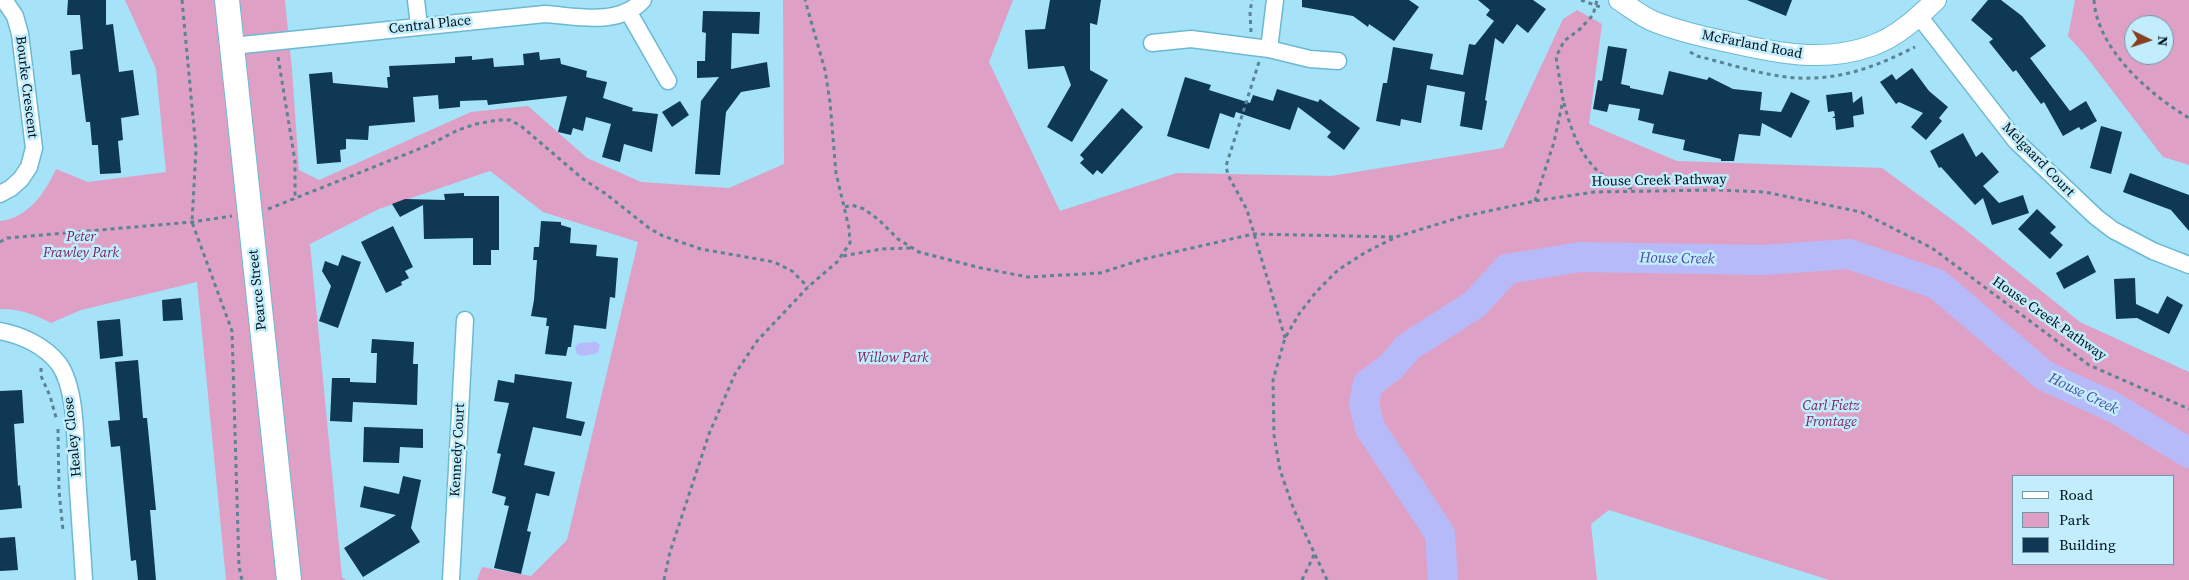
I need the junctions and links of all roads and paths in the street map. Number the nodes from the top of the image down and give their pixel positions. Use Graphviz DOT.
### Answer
graph roads {
  1 [pos="4,0"];
  2 [pos="182,0"];
  3 [pos="227,0"];
  4 [pos="416,0"];
  5 [pos="642,0"];
  6 [pos="805,0"];
  7 [pos="1252,0"];
  8 [pos="1275,0"];
  9 [pos="1597,0"];
  10 [pos="1619,0"];
  11 [pos="1936,0"];
  12 [pos="2094,0"];
  13 [pos="628,11"];
  14 [pos="1919,16"];
  15 [pos="419,26"];
  16 [pos="275,41"];
  17 [pos="1152,44"];
  18 [pos="232,46"];
  19 [pos="1252,47"];
  20 [pos="1269,49"];
  21 [pos="1338,61"];
  22 [pos="668,81"];
  23 [pos="1563,100"];
  24 [pos="2189,118"];
  25 [pos="1639,190"];
  26 [pos="0,194"];
  27 [pos="295,200"];
  28 [pos="1535,201"];
  29 [pos="845,206"];
  30 [pos="264,210"];
  31 [pos="235,216"];
  32 [pos="192,222"];
  33 [pos="1254,234"];
  34 [pos="1396,238"];
  35 [pos="0,242"];
  36 [pos="911,248"];
  37 [pos="842,256"];
  38 [pos="2189,265"];
  39 [pos="808,287"];
  40 [pos="465,320"];
  41 [pos="0,332"];
  42 [pos="1285,338"];
  43 [pos="48,354"];
  44 [pos="2189,409"];
  45 [pos="64,534"];
  46 [pos="1314,555"];
  47 [pos="84,580"];
  48 [pos="242,580"];
  49 [pos="289,580"];
  50 [pos="451,580"];
  51 [pos="664,580"];
  52 [pos="1302,580"];
  53 [pos="1327,580"];
  1 -- 26 [label="street, Bourke Crescent"];
  2 -- 32 [label="path"];
  3 -- 18 [label="main road, Pearce Street"];
  4 -- 15 [label="street"];
  5 -- 13 [label="street, Central Place"];
  6 -- 29 [label="path"];
  7 -- 19 [label="path"];
  8 -- 20 [label="street"];
  9 -- 23 [label="path"];
  10 -- 14 [label="street, McFarland Road"];
  11 -- 14 [label="street, McFarland Road"];
  12 -- 24 [label="path"];
  13 -- 15 [label="street, Central Place"];
  13 -- 22 [label="street"];
  14 -- 38 [label="street, Melgaard Court"];
  15 -- 16 [label="street, Central Place"];
  16 -- 18 [label="street, Central Place"];
  16 -- 27 [label="path"];
  17 -- 19 [label="street"];
  18 -- 49 [label="main road, Pearce Street"];
  19 -- 20 [label="street"];
  20 -- 21 [label="street"];
  20 -- 33 [label="path"];
  23 -- 25 [label="path"];
  23 -- 28 [label="path"];
  25 -- 28 [label="path, House Creek Pathway"];
  25 -- 44 [label="path, House Creek Pathway"];
  27 -- 30 [label="path"];
  27 -- 39 [label="path"];
  28 -- 34 [label="path, House Creek Pathway"];
  29 -- 36 [label="path"];
  29 -- 37 [label="path"];
  31 -- 32 [label="path"];
  32 -- 35 [label="path"];
  32 -- 48 [label="path"];
  33 -- 34 [label="path"];
  33 -- 36 [label="path"];
  33 -- 42 [label="path"];
  34 -- 42 [label="path, House Creek Pathway"];
  36 -- 37 [label="path"];
  37 -- 39 [label="path"];
  39 -- 51 [label="path"];
  40 -- 50 [label="street, Kennedy Court"];
  41 -- 43 [label="street, Healey Close"];
  42 -- 46 [label="path, House Creek Pathway"];
  43 -- 45 [label="path"];
  43 -- 47 [label="street, Healey Close"];
  46 -- 52 [label="path"];
  46 -- 53 [label="path, House Creek Pathway"];
}
